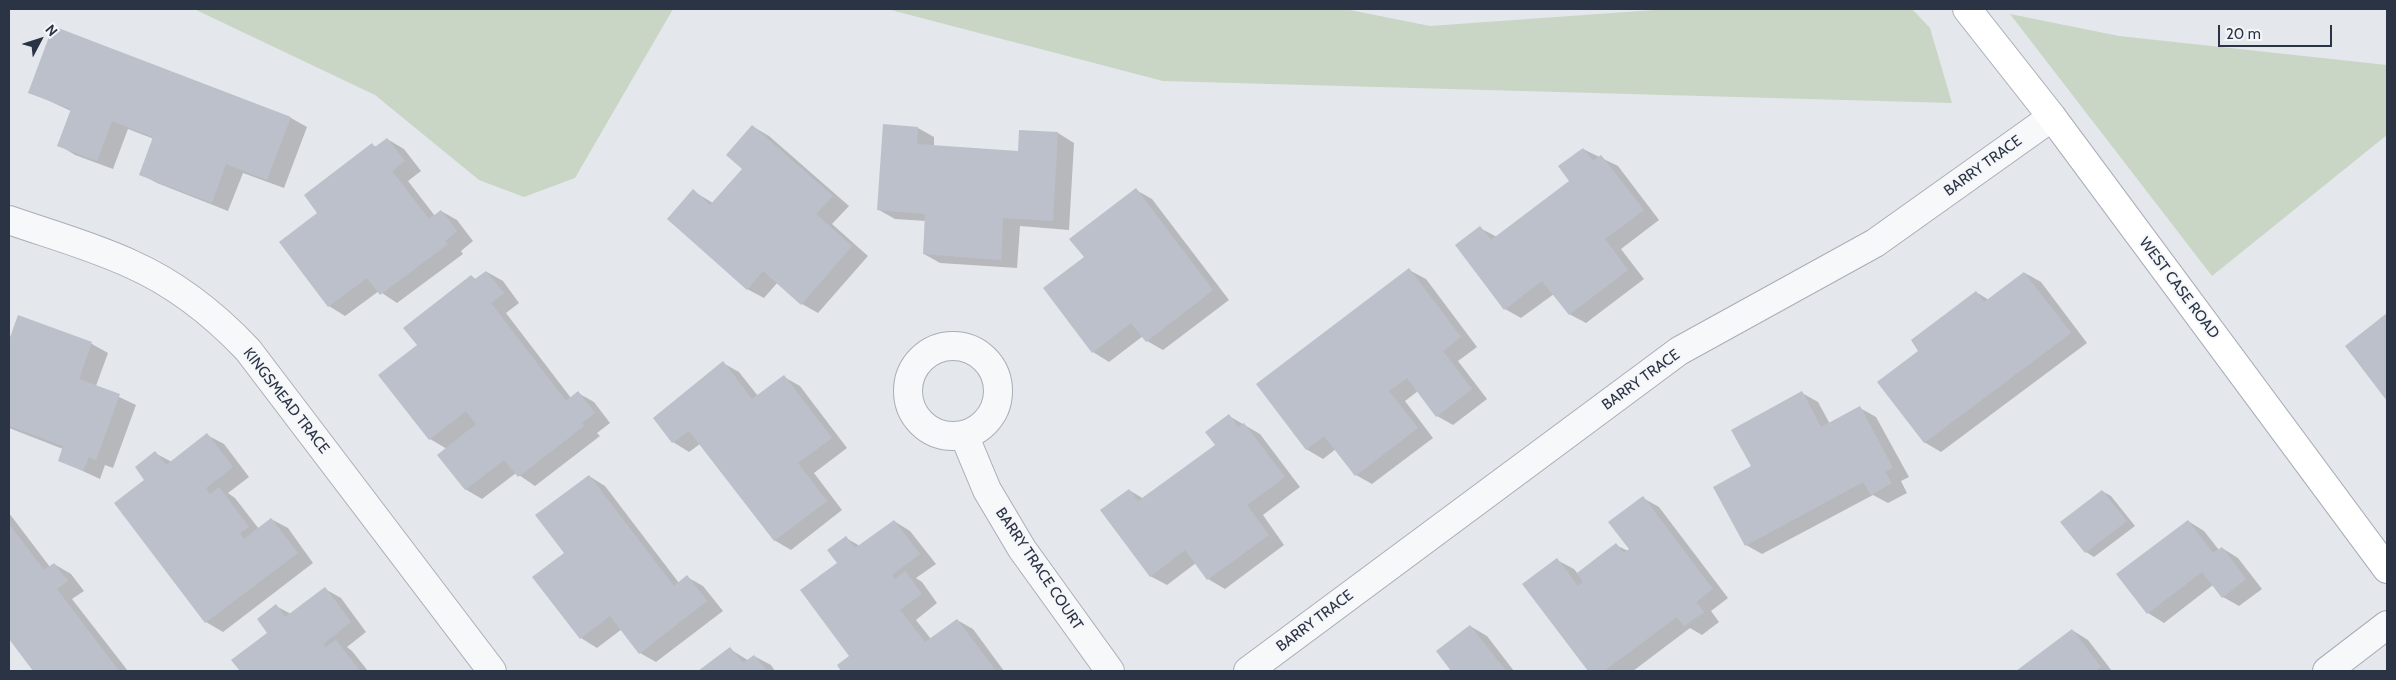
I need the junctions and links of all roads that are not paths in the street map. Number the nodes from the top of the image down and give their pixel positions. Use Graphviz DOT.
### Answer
graph roads {
  1 [pos="1967,9"];
  2 [pos="2052,117"];
  3 [pos="9,220"];
  4 [pos="964,435"];
  5 [pos="2387,569"];
  6 [pos="2387,625"];
  7 [pos="492,671"];
  8 [pos="1110,671"];
  9 [pos="1248,671"];
  10 [pos="2327,671"];
  1 -- 2 [label="main road, WEST CASE ROAD"];
  2 -- 5 [label="main road, WEST CASE ROAD"];
  2 -- 9 [label="street, BARRY TRACE"];
  3 -- 7 [label="street, KINGSMEAD TRACE"];
  4 -- 8 [label="street, BARRY TRACE COURT"];
  6 -- 10 [label="street"];
}
